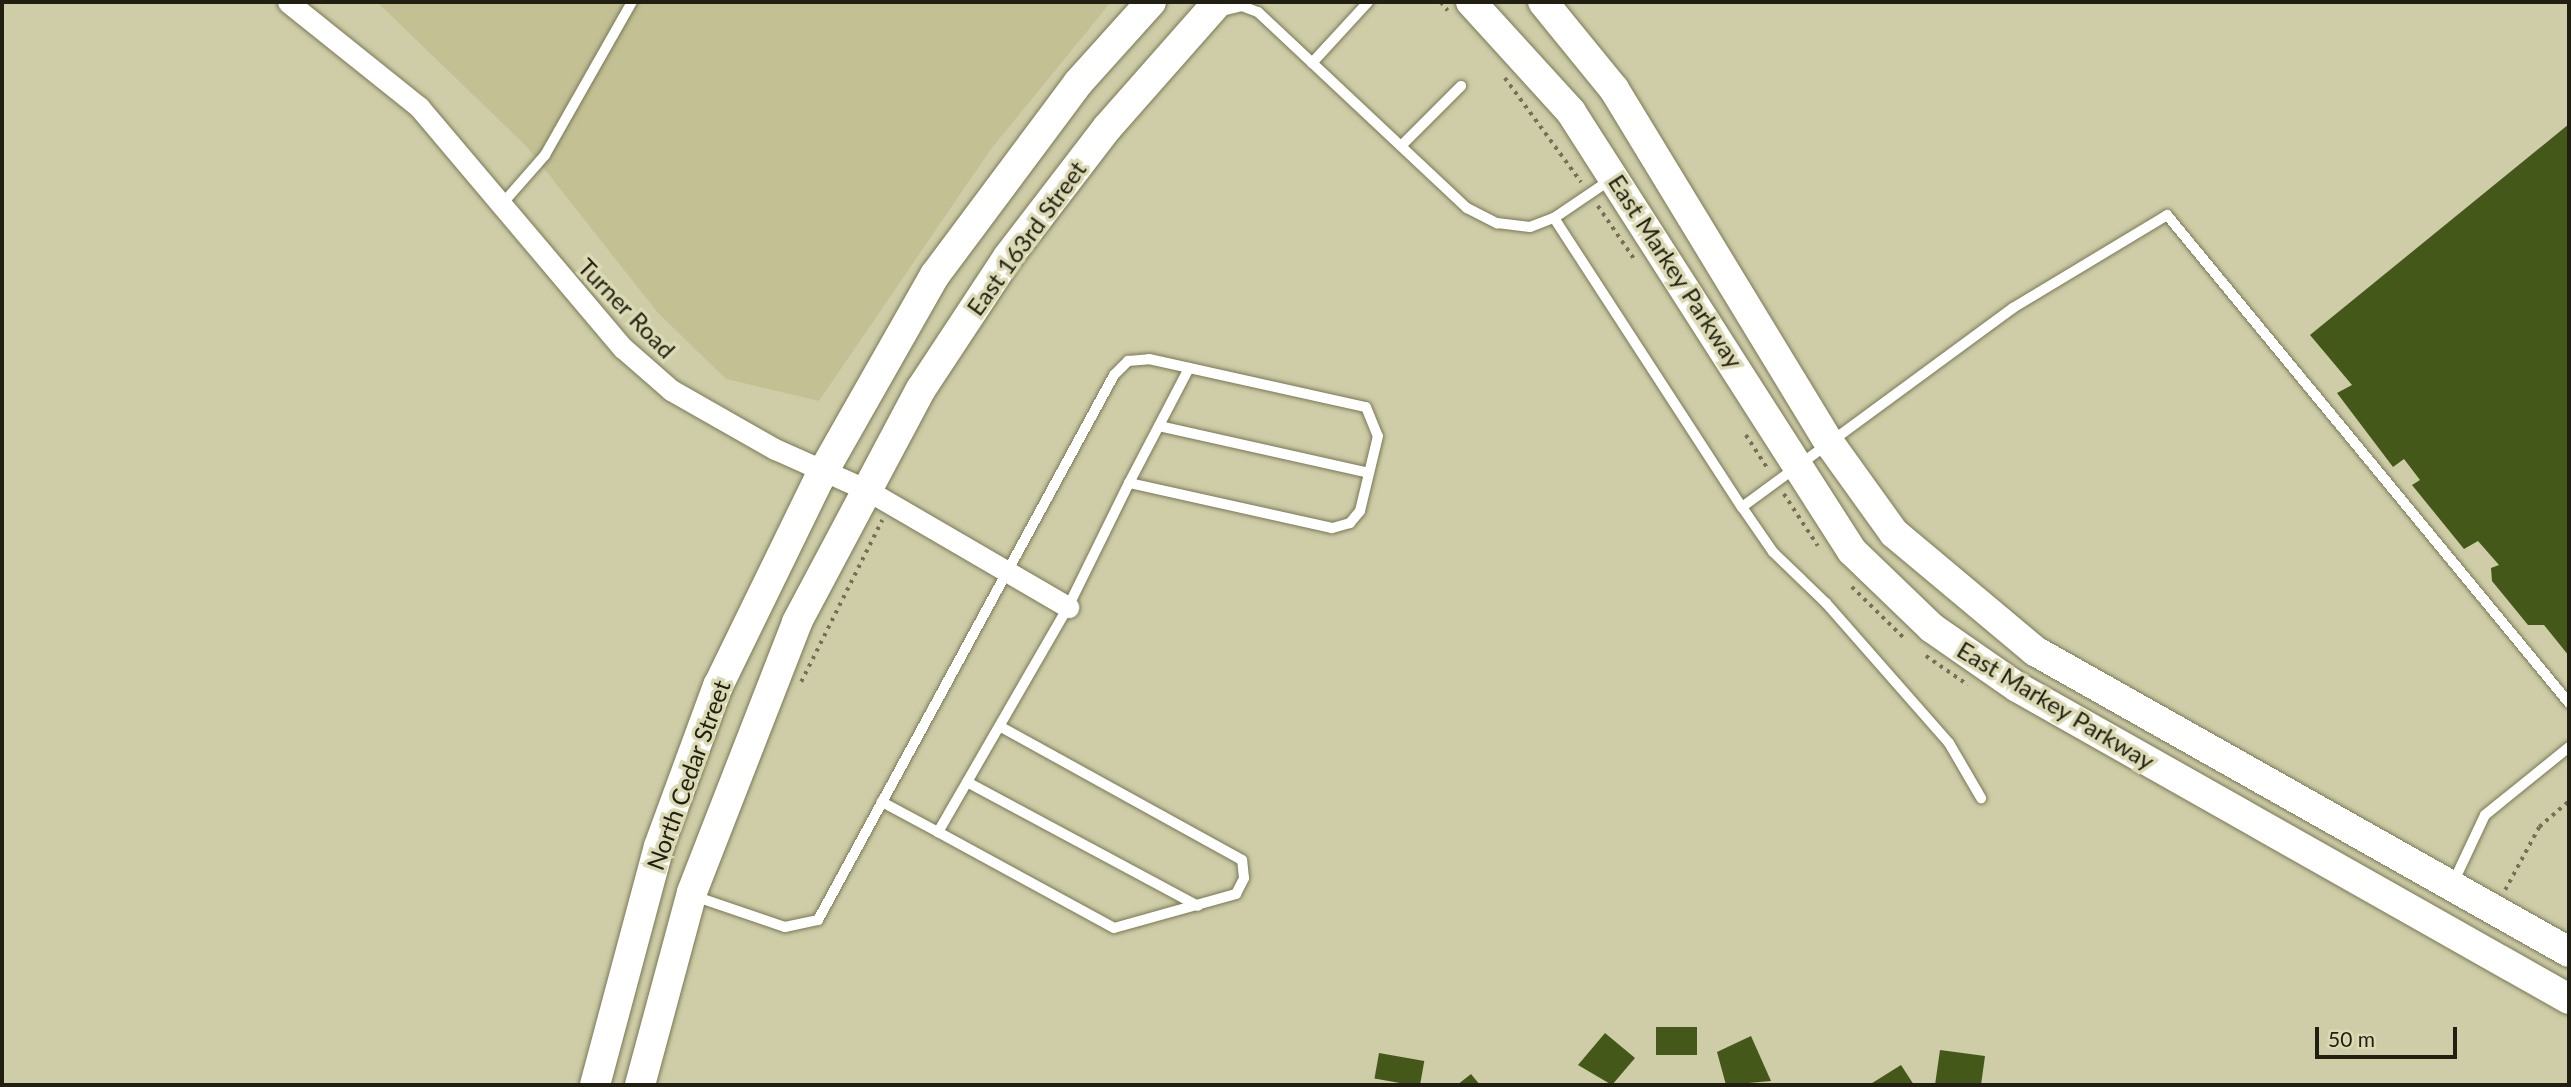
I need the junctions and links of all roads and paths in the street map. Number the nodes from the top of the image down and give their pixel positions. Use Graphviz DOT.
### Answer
graph roads {
  1 [pos="288,2"];
  2 [pos="632,2"];
  3 [pos="1151,2"];
  4 [pos="1368,2"];
  5 [pos="1471,2"];
  6 [pos="1543,2"];
  7 [pos="1211,8"];
  8 [pos="1312,63"];
  9 [pos="1461,86"];
  10 [pos="1401,146"];
  11 [pos="1615,177"];
  12 [pos="503,203"];
  13 [pos="1554,218"];
  14 [pos="1189,368"];
  15 [pos="1159,426"];
  16 [pos="1830,444"];
  17 [pos="1802,466"];
  18 [pos="1369,473"];
  19 [pos="822,475"];
  20 [pos="1129,483"];
  21 [pos="866,493"];
  22 [pos="1742,507"];
  23 [pos="1008,572"];
  24 [pos="1068,607"];
  25 [pos="2569,703"];
  26 [pos="999,726"];
  27 [pos="2569,747"];
  28 [pos="967,782"];
  29 [pos="1981,798"];
  30 [pos="2569,801"];
  31 [pos="882,802"];
  32 [pos="938,832"];
  33 [pos="2452,886"];
  34 [pos="691,895"];
  35 [pos="1198,906"];
  36 [pos="2494,909"];
  37 [pos="2569,952"];
  38 [pos="2569,999"];
  39 [pos="595,1085"];
  40 [pos="640,1085"];
  1 -- 12 [label="street, Turner Road"];
  2 -- 12 [label="lane"];
  3 -- 19 [label="street, East 163rd Street"];
  4 -- 8 [label="lane"];
  5 -- 11 [label="street, East Markey Parkway"];
  6 -- 16 [label="street, East Markey Parkway"];
  7 -- 8 [label="lane"];
  7 -- 21 [label="street, East 163rd Street"];
  8 -- 10 [label="lane"];
  9 -- 10 [label="lane"];
  10 -- 13 [label="lane"];
  11 -- 13 [label="lane"];
  11 -- 17 [label="street, East Markey Parkway"];
  12 -- 19 [label="street, Turner Road"];
  13 -- 22 [label="lane"];
  14 -- 15 [label="lane"];
  14 -- 18 [label="lane"];
  14 -- 23 [label="lane"];
  15 -- 18 [label="lane"];
  15 -- 20 [label="lane"];
  16 -- 17 [label="lane"];
  16 -- 25 [label="lane"];
  16 -- 33 [label="street, East Markey Parkway"];
  17 -- 22 [label="lane"];
  17 -- 38 [label="street, East Markey Parkway"];
  18 -- 20 [label="lane"];
  19 -- 21 [label="street, Turner Road"];
  19 -- 39 [label="street, North Cedar Street"];
  20 -- 24 [label="lane"];
  21 -- 23 [label="street, Turner Road"];
  21 -- 34 [label="street, North Cedar Street"];
  22 -- 29 [label="lane"];
  23 -- 24 [label="street, Turner Road"];
  23 -- 31 [label="lane"];
  24 -- 26 [label="lane"];
  26 -- 28 [label="lane"];
  26 -- 35 [label="lane"];
  27 -- 33 [label="lane"];
  28 -- 32 [label="lane"];
  28 -- 35 [label="lane"];
  30 -- 36 [label="path"];
  31 -- 32 [label="lane"];
  31 -- 34 [label="lane"];
  32 -- 35 [label="lane"];
  33 -- 36 [label="street, East Markey Parkway"];
  34 -- 40 [label="street, North Cedar Street"];
  36 -- 37 [label="street, East Markey Parkway"];
}
